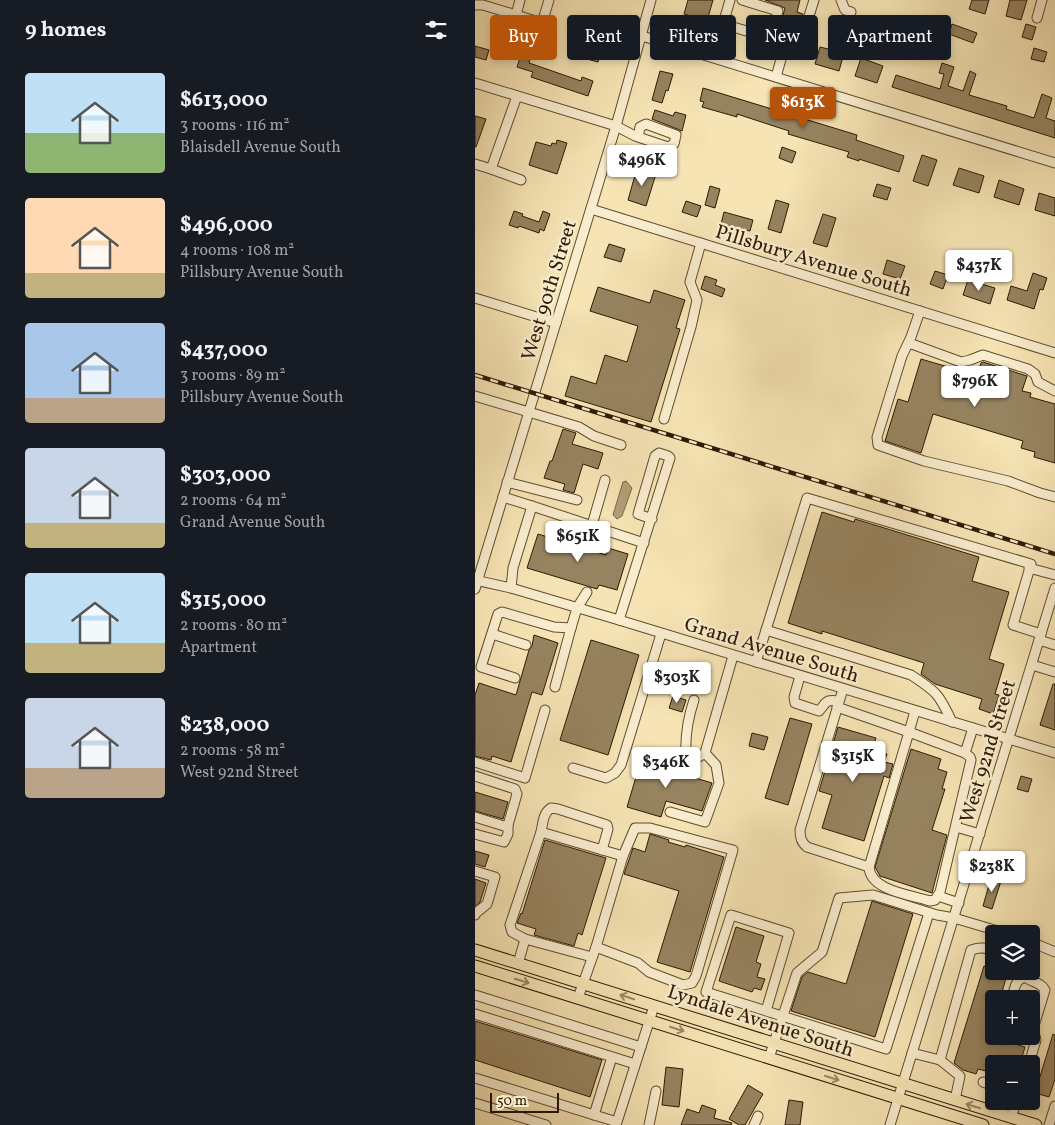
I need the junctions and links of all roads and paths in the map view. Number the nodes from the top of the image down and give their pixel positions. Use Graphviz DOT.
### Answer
graph roads {
  1 [pos="520,0"];
  2 [pos="549,0"];
  3 [pos="651,0"];
  4 [pos="730,0"];
  5 [pos="742,0"];
  6 [pos="814,0"];
  7 [pos="841,0"];
  8 [pos="1042,0"];
  9 [pos="475,5"];
  10 [pos="851,12"];
  11 [pos="516,15"];
  12 [pos="544,15"];
  13 [pos="777,15"];
  14 [pos="809,15"];
  15 [pos="1037,18"];
  16 [pos="746,31"];
  17 [pos="641,36"];
  18 [pos="781,60"];
  19 [pos="776,77"];
  20 [pos="475,83"];
  21 [pos="517,96"];
  22 [pos="616,126"];
  23 [pos="637,137"];
  24 [pos="1055,163"];
  25 [pos="475,164"];
  26 [pos="491,169"];
  27 [pos="521,180"];
  28 [pos="591,209"];
  29 [pos="701,243"];
  30 [pos="475,298"];
  31 [pos="920,311"];
  32 [pos="556,323"];
  33 [pos="909,343"];
  34 [pos="1055,353"];
  35 [pos="1055,391"];
  36 [pos="475,396"];
  37 [pos="528,411"];
  38 [pos="664,419"];
  39 [pos="621,446"];
  40 [pos="605,480"];
  41 [pos="507,482"];
  42 [pos="503,497"];
  43 [pos="1055,497"];
  44 [pos="577,500"];
  45 [pos="532,506"];
  46 [pos="651,518"];
  47 [pos="592,525"];
  48 [pos="644,543"];
  49 [pos="1029,568"];
  50 [pos="1055,575"];
  51 [pos="476,583"];
  52 [pos="511,588"];
  53 [pos="1055,588"];
  54 [pos="587,592"];
  55 [pos="577,608"];
  56 [pos="619,620"];
  57 [pos="571,628"];
  58 [pos="766,630"];
  59 [pos="492,634"];
  60 [pos="661,634"];
  61 [pos="1040,637"];
  62 [pos="526,645"];
  63 [pos="1055,645"];
  64 [pos="733,656"];
  65 [pos="756,662"];
  66 [pos="1031,665"];
  67 [pos="1055,672"];
  68 [pos="800,676"];
  69 [pos="515,678"];
  70 [pos="555,687"];
  71 [pos="843,689"];
  72 [pos="694,700"];
  73 [pos="838,704"];
  74 [pos="545,710"];
  75 [pos="915,711"];
  76 [pos="952,722"];
  77 [pos="973,728"];
  78 [pos="909,732"];
  79 [pos="1009,739"];
  80 [pos="705,753"];
  81 [pos="965,753"];
  82 [pos="1055,753"];
  83 [pos="475,762"];
  84 [pos="573,768"];
  85 [pos="475,776"];
  86 [pos="670,812"];
  87 [pos="475,817"];
  88 [pos="508,825"];
  89 [pos="956,827"];
  90 [pos="541,832"];
  91 [pos="475,834"];
  92 [pos="980,834"];
  93 [pos="602,850"];
  94 [pos="623,856"];
  95 [pos="869,867"];
  96 [pos="475,871"];
  97 [pos="937,896"];
  98 [pos="959,903"];
  99 [pos="475,913"];
  100 [pos="929,913"];
  101 [pos="954,918"];
  102 [pos="985,927"];
  103 [pos="525,939"];
  104 [pos="1040,946"];
  105 [pos="596,947"];
  106 [pos="985,948"];
  107 [pos="475,950"];
  108 [pos="1055,952"];
  109 [pos="592,957"];
  110 [pos="518,964"];
  111 [pos="475,966"];
  112 [pos="1028,980"];
  113 [pos="582,983"];
  114 [pos="475,995"];
  115 [pos="578,998"];
  116 [pos="1040,1005"];
  117 [pos="654,1006"];
  118 [pos="766,1011"];
  119 [pos="475,1014"];
  120 [pos="782,1016"];
  121 [pos="649,1020"];
  122 [pos="773,1043"];
  123 [pos="641,1047"];
  124 [pos="912,1053"];
  125 [pos="612,1057"];
  126 [pos="769,1058"];
  127 [pos="940,1060"];
  128 [pos="635,1064"];
  129 [pos="475,1078"];
  130 [pos="903,1084"];
  131 [pos="656,1091"];
  132 [pos="899,1099"];
  133 [pos="955,1100"];
  134 [pos="475,1103"];
  135 [pos="1055,1106"];
  136 [pos="1014,1110"];
  137 [pos="594,1115"];
  138 [pos="1011,1117"];
  139 [pos="955,1121"];
  140 [pos="970,1123"];
  141 [pos="546,1125"];
  142 [pos="649,1125"];
  143 [pos="890,1125"];
  144 [pos="983,1125"];
  145 [pos="1036,1125"];
  146 [pos="1049,1125"];
  1 -- 11 [label="street"];
  2 -- 12 [label="street"];
  3 -- 17 [label="street, West 90th Street"];
  4 -- 16 [label="street"];
  5 -- 13 [label="street"];
  6 -- 14 [label="street"];
  7 -- 10 [label="street"];
  8 -- 15 [label="street"];
  9 -- 11 [label="street"];
  17 -- 19 [label="street"];
  17 -- 22 [label="street, West 90th Street"];
  18 -- 19 [label="street"];
  19 -- 24 [label="street"];
  20 -- 21 [label="street"];
  21 -- 22 [label="street"];
  21 -- 26 [label="street"];
  22 -- 23 [label="street"];
  22 -- 28 [label="street, West 90th Street"];
  25 -- 26 [label="street"];
  26 -- 27 [label="street"];
  28 -- 29 [label="street, Pillsbury Avenue South"];
  28 -- 32 [label="street, West 90th Street"];
  29 -- 31 [label="street, Pillsbury Avenue South"];
  29 -- 38 [label="street"];
  30 -- 32 [label="street"];
  31 -- 33 [label="street"];
  31 -- 34 [label="street, Pillsbury Avenue South"];
  32 -- 37 [label="street, West 90th Street"];
  33 -- 35 [label="street"];
  33 -- 43 [label="street"];
  36 -- 37 [label="street"];
  37 -- 39 [label="street"];
  37 -- 41 [label="street, West 90th Street"];
  40 -- 47 [label="street"];
  41 -- 42 [label="street, West 90th Street"];
  41 -- 44 [label="street"];
  42 -- 45 [label="street"];
  42 -- 51 [label="street, West 90th Street"];
  45 -- 47 [label="street"];
  45 -- 52 [label="street"];
  46 -- 46 [label="street"];
  46 -- 48 [label="street"];
  47 -- 48 [label="street"];
  48 -- 56 [label="street"];
  49 -- 50 [label="street"];
  49 -- 58 [label="street"];
  49 -- 61 [label="street"];
  51 -- 52 [label="street, Grand Avenue South"];
  52 -- 55 [label="street, Grand Avenue South"];
  53 -- 61 [label="street, West 92nd Street"];
  54 -- 55 [label="street"];
  55 -- 56 [label="street, Grand Avenue South"];
  55 -- 57 [label="street"];
  56 -- 60 [label="street, Grand Avenue South"];
  57 -- 59 [label="street"];
  57 -- 70 [label="street"];
  58 -- 65 [label="street"];
  58 -- 76 [label="street"];
  59 -- 62 [label="street"];
  59 -- 69 [label="street"];
  60 -- 64 [label="street, Grand Avenue South"];
  60 -- 84 [label="street"];
  61 -- 63 [label="street"];
  61 -- 66 [label="street, West 92nd Street"];
  64 -- 65 [label="street, Grand Avenue South"];
  64 -- 80 [label="street"];
  65 -- 68 [label="street, Grand Avenue South"];
  66 -- 67 [label="street"];
  66 -- 79 [label="street, West 92nd Street"];
  68 -- 71 [label="street, Grand Avenue South"];
  68 -- 73 [label="street"];
  71 -- 73 [label="street"];
  71 -- 75 [label="street, Grand Avenue South"];
  72 -- 80 [label="street"];
  73 -- 78 [label="street"];
  73 -- 95 [label="street"];
  74 -- 83 [label="street"];
  75 -- 76 [label="street, Grand Avenue South"];
  75 -- 78 [label="street"];
  76 -- 77 [label="street, Grand Avenue South"];
  77 -- 79 [label="street, Grand Avenue South"];
  77 -- 81 [label="street"];
  78 -- 81 [label="street"];
  78 -- 95 [label="street"];
  79 -- 82 [label="street, Grand Avenue South"];
  79 -- 92 [label="street, West 92nd Street"];
  80 -- 86 [label="street"];
  81 -- 89 [label="street"];
  85 -- 88 [label="street"];
  87 -- 88 [label="street"];
  88 -- 91 [label="street"];
  89 -- 92 [label="street"];
  89 -- 97 [label="street"];
  90 -- 93 [label="street"];
  90 -- 93 [label="street"];
  90 -- 103 [label="street"];
  92 -- 98 [label="street, West 92nd Street"];
  93 -- 94 [label="street"];
  94 -- 105 [label="street"];
  94 -- 105 [label="street"];
  95 -- 97 [label="street"];
  96 -- 99 [label="street"];
  97 -- 98 [label="street"];
  98 -- 101 [label="street, West 92nd Street"];
  100 -- 101 [label="street"];
  100 -- 120 [label="street"];
  100 -- 120 [label="street"];
  101 -- 102 [label="street"];
  101 -- 124 [label="street, West 92nd Street"];
  103 -- 109 [label="street"];
  103 -- 110 [label="street"];
  104 -- 108 [label="street"];
  105 -- 109 [label="street"];
  106 -- 127 [label="street"];
  107 -- 110 [label="main road, Lyndale Avenue South"];
  109 -- 113 [label="street"];
  110 -- 113 [label="main road, Lyndale Avenue South"];
  111 -- 115 [label="main road, Lyndale Avenue South, one-way"];
  112 -- 116 [label="street"];
  113 -- 115 [label="street"];
  117 -- 113 [label="main road, Lyndale Avenue South, one-way"];
  114 -- 123 [label="street"];
  115 -- 121 [label="main road, Lyndale Avenue South"];
  117 -- 121 [label="street"];
  117 -- 122 [label="main road, Lyndale Avenue South"];
  118 -- 118 [label="street"];
  118 -- 120 [label="street"];
  119 -- 125 [label="street"];
  120 -- 122 [label="street"];
  121 -- 123 [label="street"];
  121 -- 126 [label="main road, Lyndale Avenue South, one-way"];
  122 -- 126 [label="street"];
  122 -- 130 [label="main road, Lyndale Avenue South"];
  123 -- 128 [label="street"];
  124 -- 127 [label="street"];
  124 -- 130 [label="street, West 92nd Street"];
  125 -- 128 [label="street"];
  125 -- 137 [label="street"];
  126 -- 132 [label="main road, Lyndale Avenue South, one-way"];
  127 -- 133 [label="street"];
  128 -- 137 [label="street"];
  129 -- 137 [label="street"];
  130 -- 132 [label="street, West 92nd Street"];
  130 -- 133 [label="main road, Lyndale Avenue South"];
  131 -- 142 [label="street"];
  132 -- 139 [label="main road, Lyndale Avenue South"];
  132 -- 143 [label="street, West 92nd Street"];
  138 -- 133 [label="main road, Lyndale Avenue South, one-way"];
  134 -- 141 [label="street"];
  135 -- 146 [label="street"];
  136 -- 138 [label="street"];
  138 -- 145 [label="main road, Lyndale Avenue South"];
  139 -- 140 [label="main road, Lyndale Avenue South"];
  140 -- 144 [label="main road, Lyndale Avenue South"];
}
